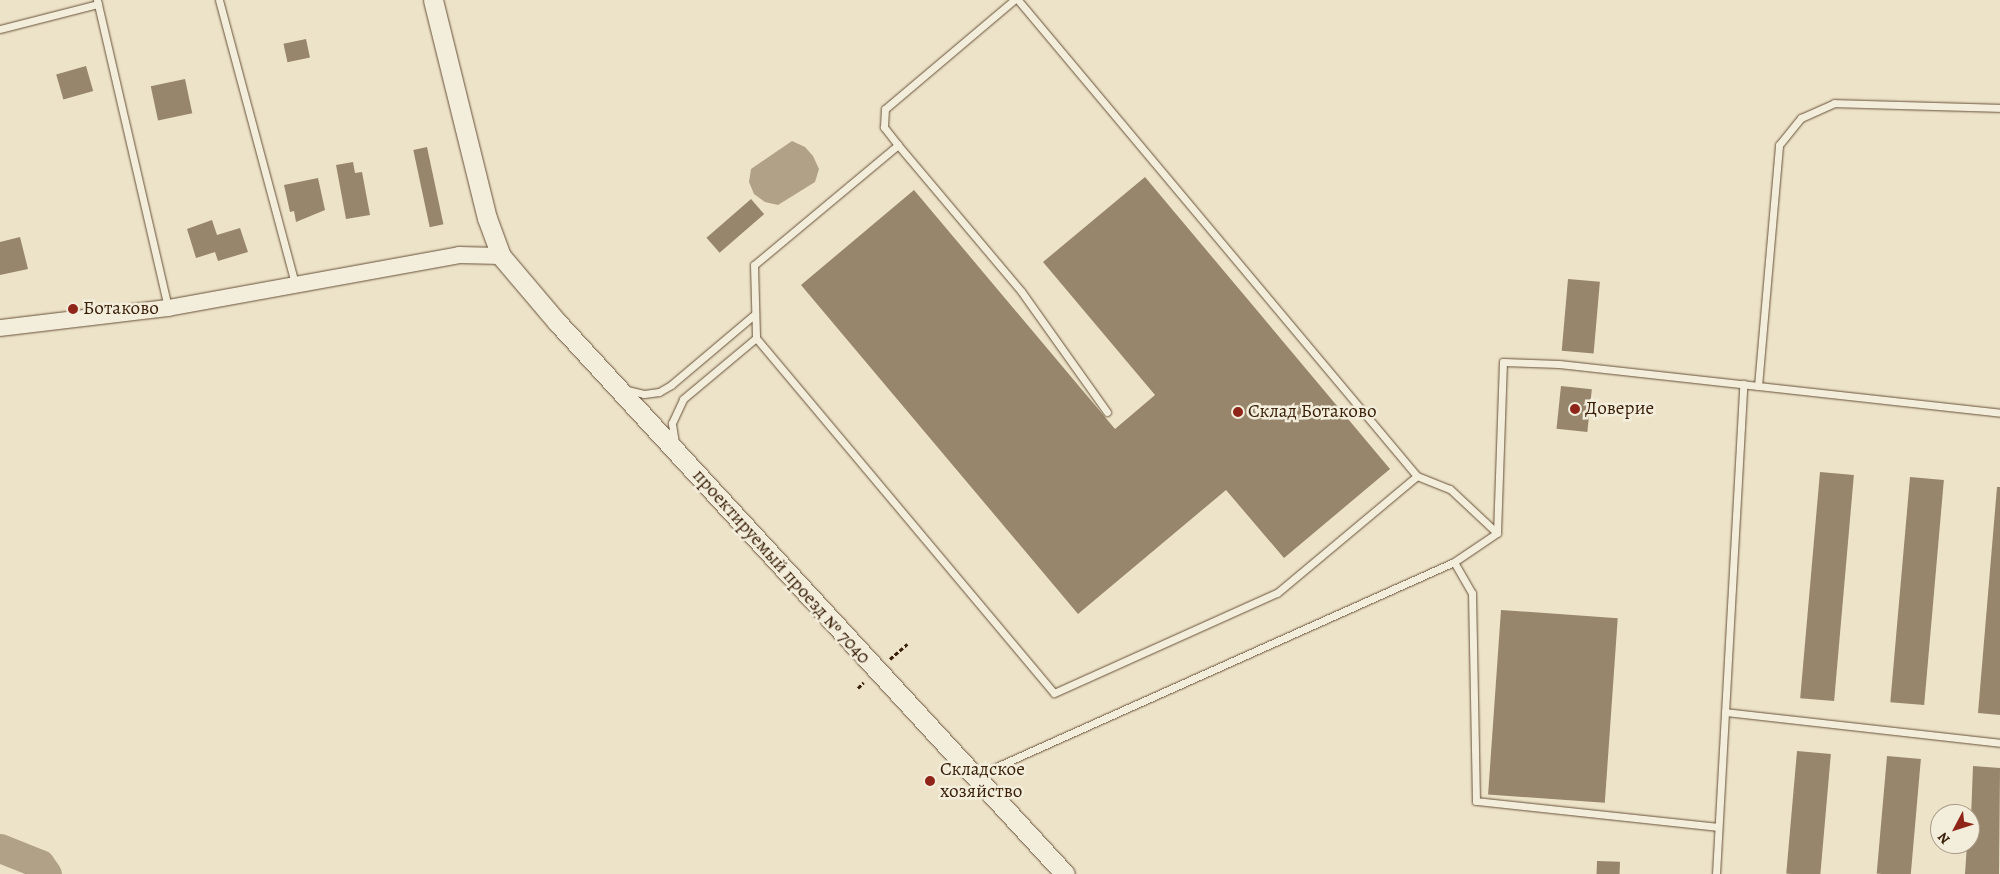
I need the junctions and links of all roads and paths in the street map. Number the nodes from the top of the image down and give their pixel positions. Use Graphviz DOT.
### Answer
graph roads {
  1 [pos="219,0"];
  2 [pos="433,0"];
  3 [pos="1016,0"];
  4 [pos="97,2"];
  5 [pos="0,29"];
  6 [pos="2000,108"];
  7 [pos="898,145"];
  8 [pos="500,256"];
  9 [pos="295,284"];
  10 [pos="168,308"];
  11 [pos="755,314"];
  12 [pos="0,328"];
  13 [pos="756,338"];
  14 [pos="610,381"];
  15 [pos="1743,384"];
  16 [pos="1758,386"];
  17 [pos="1107,412"];
  18 [pos="2000,413"];
  19 [pos="682,458"];
  20 [pos="1416,476"];
  21 [pos="1497,533"];
  22 [pos="1454,562"];
  23 [pos="907,644"];
  24 [pos="889,660"];
  25 [pos="864,682"];
  26 [pos="858,688"];
  27 [pos="1725,712"];
  28 [pos="2000,742"];
  29 [pos="973,777"];
  30 [pos="1718,827"];
  31 [pos="1065,874"];
  32 [pos="1716,874"];
  1 -- 9 [label="lane"];
  2 -- 8 [label="main road"];
  3 -- 7 [label="lane"];
  3 -- 20 [label="lane"];
  4 -- 5 [label="lane"];
  4 -- 10 [label="lane"];
  6 -- 16 [label="lane"];
  7 -- 11 [label="lane"];
  7 -- 17 [label="lane"];
  8 -- 9 [label="street"];
  8 -- 14 [label="main road, проектируемый проезд № 7040"];
  9 -- 10 [label="street"];
  10 -- 12 [label="street"];
  11 -- 13 [label="lane"];
  11 -- 14 [label="lane"];
  13 -- 19 [label="lane"];
  13 -- 20 [label="lane"];
  14 -- 19 [label="main road, проектируемый проезд № 7040"];
  15 -- 16 [label="lane"];
  15 -- 21 [label="lane"];
  15 -- 27 [label="lane"];
  16 -- 18 [label="lane"];
  19 -- 29 [label="main road, проектируемый проезд № 7040"];
  20 -- 21 [label="lane"];
  21 -- 22 [label="lane"];
  22 -- 29 [label="lane"];
  22 -- 30 [label="lane"];
  23 -- 24 [label="path"];
  25 -- 26 [label="path"];
  27 -- 28 [label="lane"];
  27 -- 30 [label="lane"];
  29 -- 31 [label="main road, проектируемый проезд № 7040"];
  30 -- 32 [label="lane"];
}
